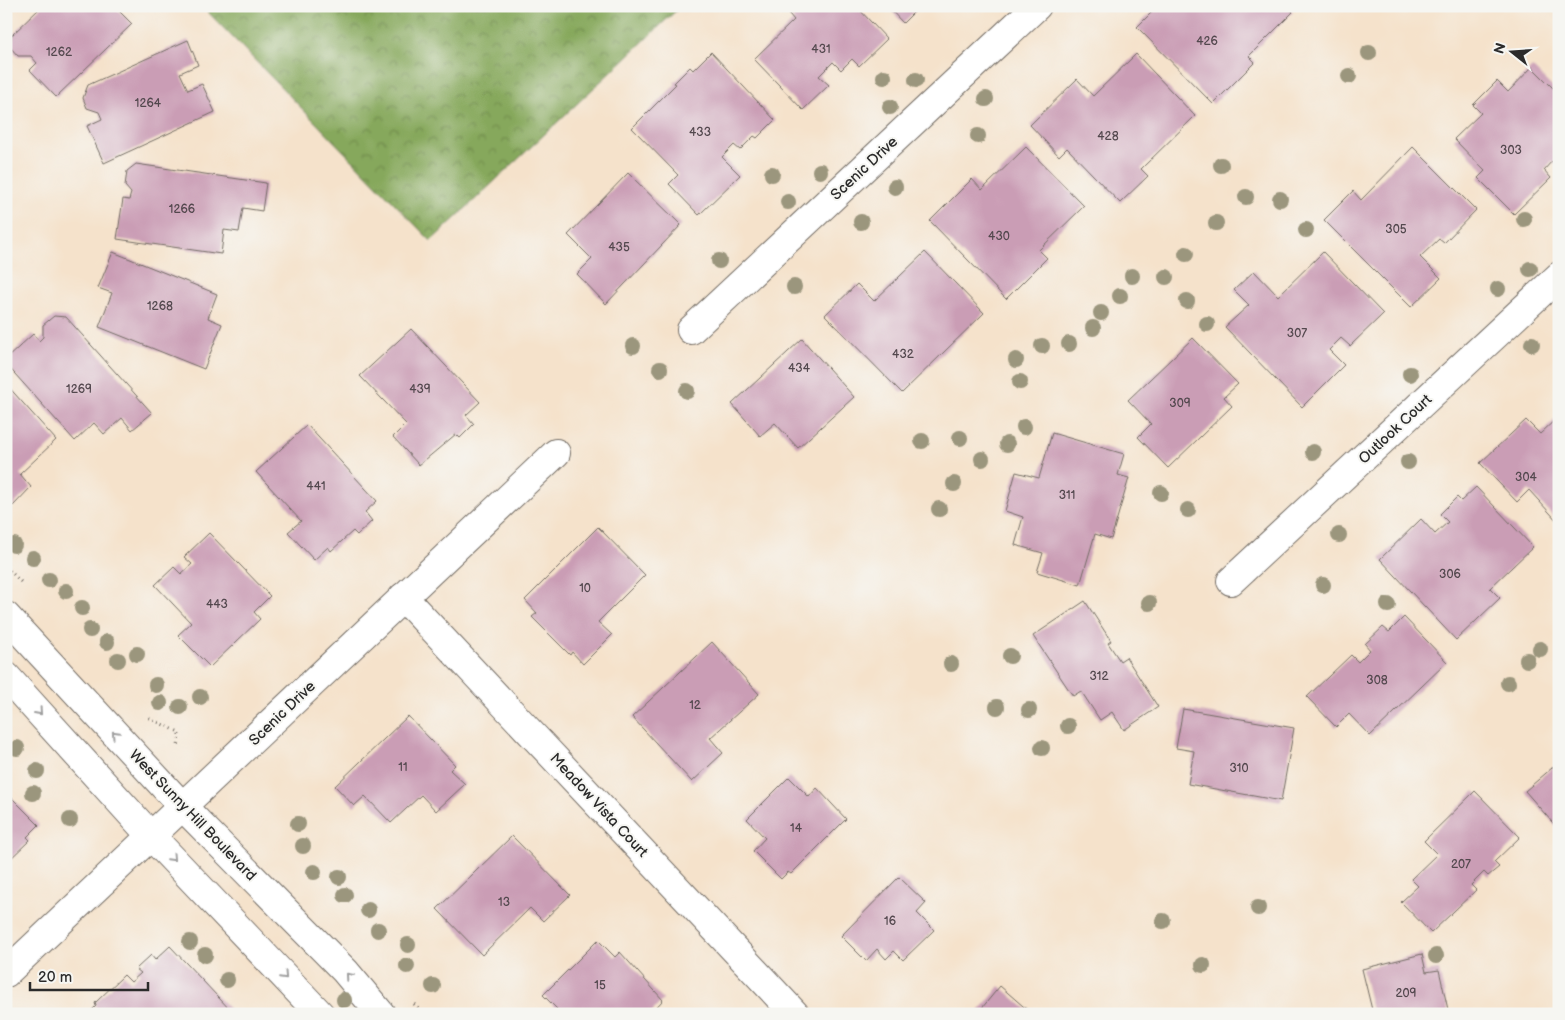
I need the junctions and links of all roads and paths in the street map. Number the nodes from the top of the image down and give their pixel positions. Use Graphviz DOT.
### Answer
graph roads {
  1 [pos="1037,6"];
  2 [pos="1559,276"];
  3 [pos="691,330"];
  4 [pos="556,453"];
  5 [pos="1231,581"];
  6 [pos="403,597"];
  7 [pos="6,616"];
  8 [pos="6,676"];
  9 [pos="183,807"];
  10 [pos="151,836"];
  11 [pos="6,973"];
  12 [pos="320,1014"];
  13 [pos="381,1014"];
  14 [pos="795,1014"];
  1 -- 3 [label="street, Scenic Drive"];
  2 -- 5 [label="street, Outlook Court"];
  4 -- 6 [label="street, Scenic Drive"];
  6 -- 9 [label="street, Scenic Drive"];
  6 -- 14 [label="street, Meadow Vista Court"];
  9 -- 7 [label="street, West Sunny Hill Boulevard, one-way"];
  8 -- 10 [label="street, one-way"];
  9 -- 10 [label="street, Scenic Drive"];
  13 -- 9 [label="street, West Sunny Hill Boulevard, one-way"];
  10 -- 11 [label="street, Scenic Drive"];
  10 -- 12 [label="street, one-way"];
}
